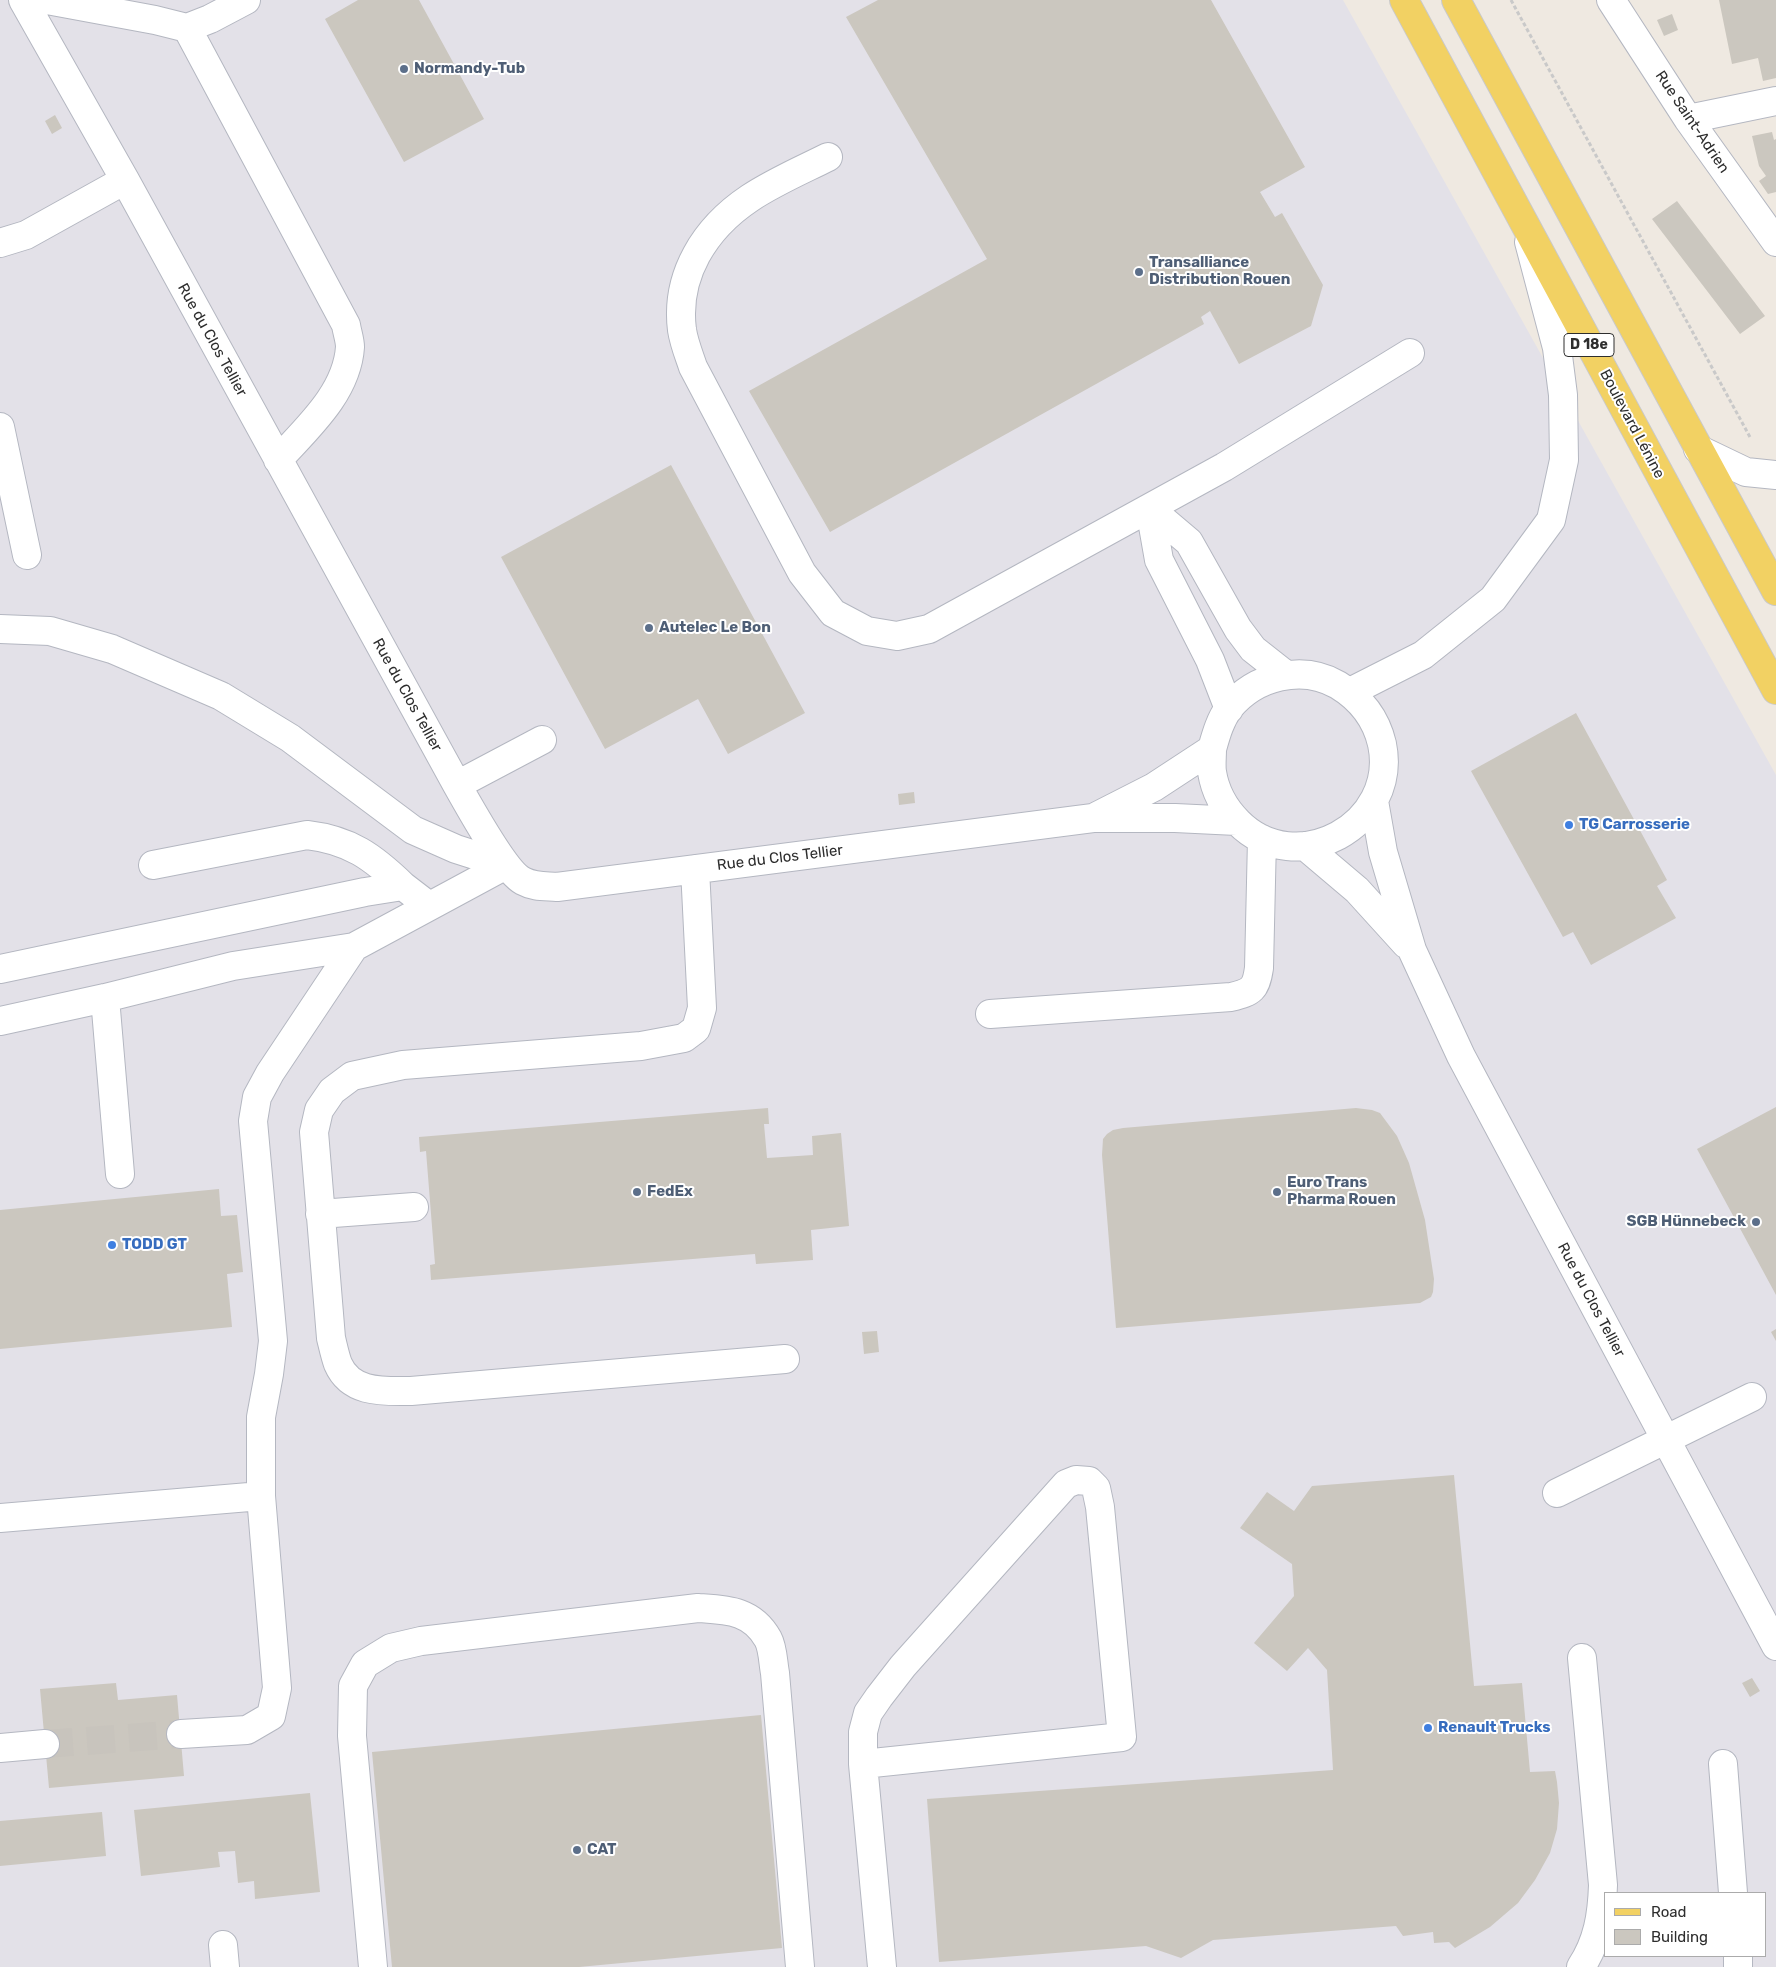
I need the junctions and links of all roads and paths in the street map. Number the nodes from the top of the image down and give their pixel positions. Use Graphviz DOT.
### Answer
graph roads {
  1 [pos="23,0"];
  2 [pos="47,0"];
  3 [pos="246,0"];
  4 [pos="1404,0"];
  5 [pos="1456,0"];
  6 [pos="1511,0"];
  7 [pos="1611,0"];
  8 [pos="187,28"];
  9 [pos="1776,101"];
  10 [pos="1688,119"];
  11 [pos="828,157"];
  12 [pos="125,180"];
  13 [pos="1525,226"];
  14 [pos="1776,242"];
  15 [pos="0,243"];
  16 [pos="1410,353"];
  17 [pos="0,427"];
  18 [pos="1698,449"];
  19 [pos="278,460"];
  20 [pos="1773,474"];
  21 [pos="1150,509"];
  22 [pos="26,556"];
  23 [pos="1776,591"];
  24 [pos="0,629"];
  25 [pos="1286,675"];
  26 [pos="1776,690"];
  27 [pos="1350,692"];
  28 [pos="1229,708"];
  29 [pos="542,740"];
  30 [pos="1212,750"];
  31 [pos="457,786"];
  32 [pos="1374,801"];
  33 [pos="1092,818"];
  34 [pos="1237,821"];
  35 [pos="1262,839"];
  36 [pos="1305,846"];
  37 [pos="153,865"];
  38 [pos="506,865"];
  39 [pos="695,869"];
  40 [pos="403,886"];
  41 [pos="429,906"];
  42 [pos="354,947"];
  43 [pos="1412,950"];
  44 [pos="0,969"];
  45 [pos="105,998"];
  46 [pos="990,1014"];
  47 [pos="0,1021"];
  48 [pos="120,1174"];
  49 [pos="414,1207"];
  50 [pos="320,1214"];
  51 [pos="785,1359"];
  52 [pos="1752,1397"];
  53 [pos="1666,1440"];
  54 [pos="1557,1493"];
  55 [pos="261,1496"];
  56 [pos="0,1518"];
  57 [pos="1776,1646"];
  58 [pos="1582,1658"];
  59 [pos="180,1734"];
  60 [pos="45,1744"];
  61 [pos="0,1748"];
  62 [pos="863,1764"];
  63 [pos="1723,1764"];
  64 [pos="1733,1892"];
  65 [pos="1589,1964"];
  66 [pos="373,1967"];
  67 [pos="800,1967"];
  68 [pos="882,1967"];
  1 -- 12 [label="street, Rue du Clos Tellier"];
  2 -- 8 [label="street"];
  3 -- 8 [label="street"];
  4 -- 13 [label="main road, Boulevard Lénine / D 18e"];
  5 -- 18 [label="main road, D 18e"];
  6 -- 20 [label="path"];
  7 -- 10 [label="street, Rue Saint-Adrien"];
  8 -- 19 [label="street"];
  9 -- 10 [label="street"];
  10 -- 14 [label="street, Rue Saint-Adrien"];
  11 -- 21 [label="street"];
  12 -- 15 [label="street"];
  12 -- 19 [label="street, Rue du Clos Tellier"];
  13 -- 26 [label="main road, Boulevard Lénine / D 18e"];
  13 -- 27 [label="street"];
  16 -- 21 [label="street"];
  17 -- 22 [label="street"];
  18 -- 20 [label="street"];
  18 -- 23 [label="main road, D 18e"];
  19 -- 31 [label="street, Rue du Clos Tellier"];
  21 -- 25 [label="street"];
  21 -- 28 [label="street"];
  24 -- 38 [label="street"];
  25 -- 27 [label="street, Rue du Clos Tellier"];
  25 -- 28 [label="street, Rue du Clos Tellier"];
  27 -- 32 [label="street, Rue du Clos Tellier"];
  28 -- 30 [label="street, Rue du Clos Tellier"];
  29 -- 31 [label="street"];
  30 -- 33 [label="street, Rue du Clos Tellier"];
  30 -- 34 [label="street, Rue du Clos Tellier"];
  31 -- 38 [label="street, Rue du Clos Tellier"];
  32 -- 36 [label="street, Rue du Clos Tellier"];
  32 -- 43 [label="street, Rue du Clos Tellier"];
  33 -- 34 [label="street, Rue du Clos Tellier"];
  33 -- 39 [label="street, Rue du Clos Tellier"];
  34 -- 35 [label="street, Rue du Clos Tellier"];
  35 -- 36 [label="street, Rue du Clos Tellier"];
  35 -- 46 [label="street"];
  36 -- 43 [label="street, Rue du Clos Tellier"];
  37 -- 40 [label="street"];
  38 -- 39 [label="street, Rue du Clos Tellier"];
  38 -- 41 [label="street"];
  39 -- 50 [label="street"];
  40 -- 41 [label="street"];
  40 -- 44 [label="street"];
  41 -- 42 [label="street"];
  42 -- 45 [label="street"];
  42 -- 55 [label="street"];
  43 -- 53 [label="street, Rue du Clos Tellier"];
  45 -- 47 [label="street"];
  45 -- 48 [label="street"];
  49 -- 50 [label="street"];
  50 -- 51 [label="street"];
  52 -- 53 [label="street"];
  53 -- 54 [label="street"];
  53 -- 57 [label="street, Rue du Clos Tellier"];
  55 -- 56 [label="street"];
  55 -- 59 [label="street"];
  58 -- 65 [label="street"];
  60 -- 61 [label="street"];
  62 -- 62 [label="street"];
  62 -- 68 [label="street"];
  63 -- 64 [label="street"];
  66 -- 67 [label="street"];
}
